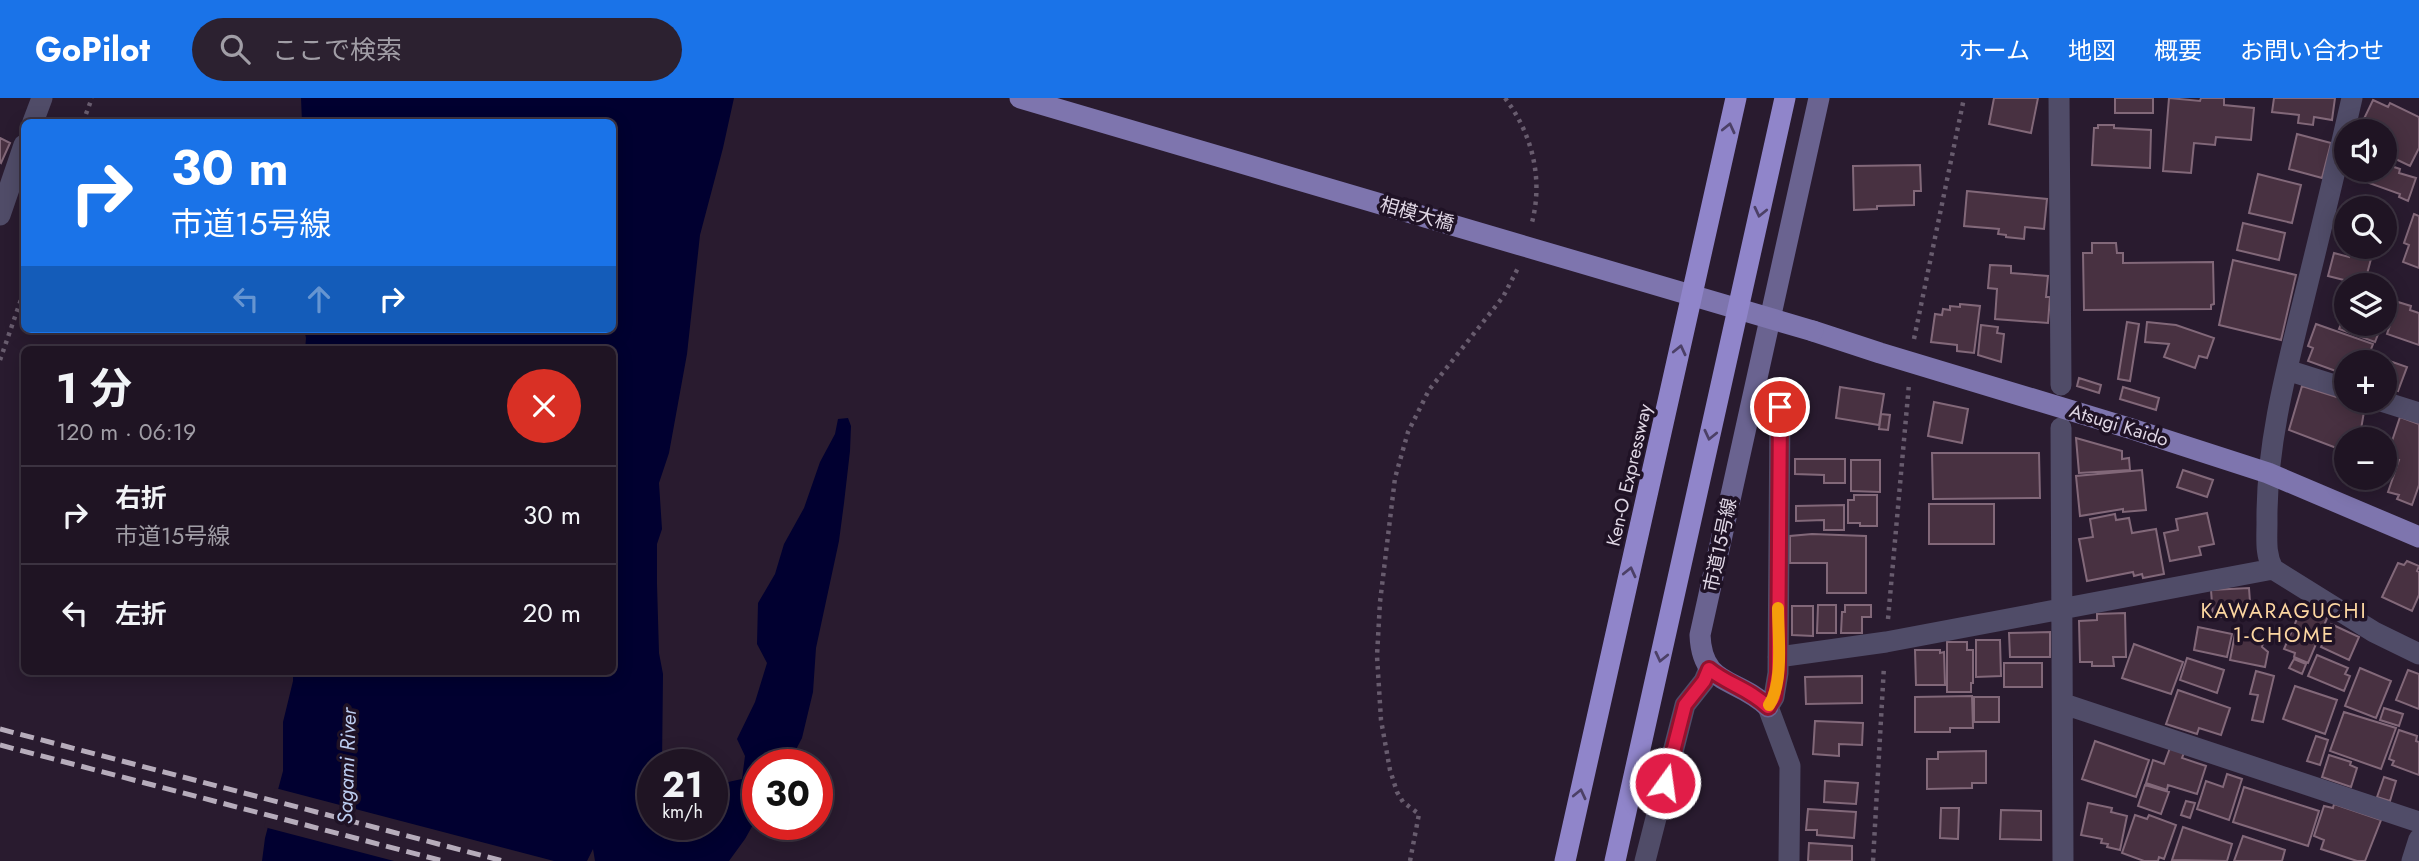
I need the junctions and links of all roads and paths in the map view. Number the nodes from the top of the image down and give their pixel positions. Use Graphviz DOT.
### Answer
graph roads {
  1 [pos="42,98"];
  2 [pos="92,98"];
  3 [pos="1020,98"];
  4 [pos="1505,98"];
  5 [pos="1736,98"];
  6 [pos="1785,98"];
  7 [pos="1819,98"];
  8 [pos="1964,98"];
  9 [pos="2059,98"];
  10 [pos="2352,98"];
  11 [pos="34,119"];
  12 [pos="84,119"];
  13 [pos="21,154"];
  14 [pos="0,215"];
  15 [pos="1530,232"];
  16 [pos="1522,259"];
  17 [pos="21,300"];
  18 [pos="1813,331"];
  19 [pos="1913,344"];
  20 [pos="0,360"];
  21 [pos="2287,370"];
  22 [pos="1909,384"];
  23 [pos="2061,385"];
  24 [pos="2334,386"];
  25 [pos="1776,394"];
  26 [pos="2397,406"];
  27 [pos="2419,414"];
  28 [pos="2061,428"];
  29 [pos="2268,473"];
  30 [pos="2419,537"];
  31 [pos="2273,569"];
  32 [pos="2062,608"];
  33 [pos="1886,642"];
  34 [pos="2419,654"];
  35 [pos="1778,657"];
  36 [pos="1709,669"];
  37 [pos="2064,704"];
  38 [pos="1768,707"];
  39 [pos="2419,822"];
  40 [pos="2419,839"];
  41 [pos="1410,861"];
  42 [pos="1565,861"];
  43 [pos="1615,861"];
  44 [pos="1645,861"];
  45 [pos="1789,861"];
  46 [pos="1873,861"];
  47 [pos="2063,861"];
  48 [pos="2412,861"];
  1 -- 11 [label="street"];
  2 -- 12 [label="path"];
  3 -- 18 [label="main road, 相模大橋, bridge"];
  4 -- 15 [label="path"];
  42 -- 5 [label="highway, Ken-O Expressway, one-way, bridge"];
  6 -- 43 [label="highway, one-way, bridge"];
  7 -- 36 [label="street, 市道15号線"];
  8 -- 19 [label="path"];
  9 -- 23 [label="street"];
  10 -- 21 [label="street"];
  13 -- 14 [label="street"];
  16 -- 41 [label="path"];
  17 -- 20 [label="path"];
  18 -- 29 [label="main road, Atsugi Kaido"];
  21 -- 24 [label="street"];
  21 -- 29 [label="street"];
  22 -- 33 [label="path"];
  25 -- 35 [label="street"];
  26 -- 27 [label="street"];
  28 -- 32 [label="street"];
  29 -- 30 [label="main road, Atsugi Kaido"];
  29 -- 31 [label="street"];
  31 -- 32 [label="street"];
  31 -- 34 [label="street"];
  32 -- 33 [label="street"];
  32 -- 37 [label="street"];
  33 -- 35 [label="street"];
  33 -- 46 [label="path"];
  35 -- 38 [label="street"];
  36 -- 38 [label="street"];
  36 -- 44 [label="street"];
  37 -- 39 [label="street"];
  37 -- 47 [label="street"];
  38 -- 45 [label="street"];
  40 -- 48 [label="street"];
}
